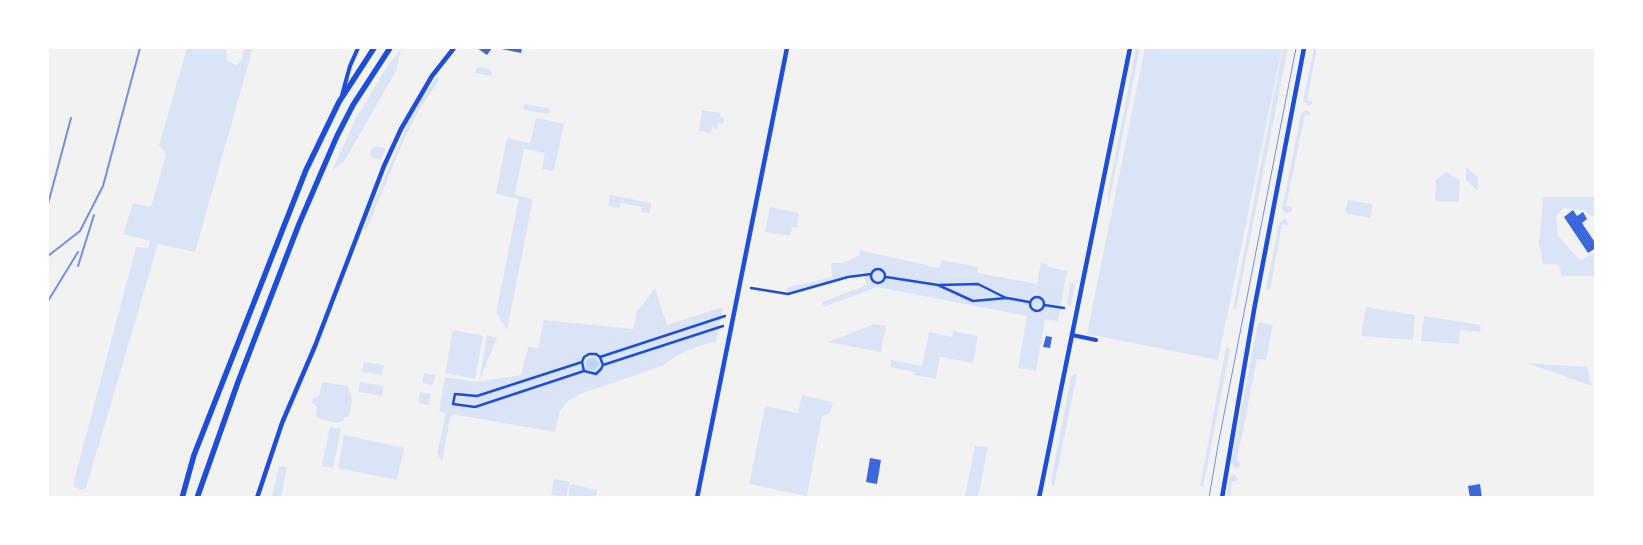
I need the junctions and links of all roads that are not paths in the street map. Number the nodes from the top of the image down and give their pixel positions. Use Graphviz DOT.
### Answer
graph roads {
  1 [pos="358,48"];
  2 [pos="374,48"];
  3 [pos="390,48"];
  4 [pos="454,48"];
  5 [pos="787,48"];
  6 [pos="1130,48"];
  7 [pos="1304,48"];
  8 [pos="339,102"];
  9 [pos="871,274"];
  10 [pos="886,277"];
  11 [pos="938,285"];
  12 [pos="751,288"];
  13 [pos="1007,298"];
  14 [pos="1029,302"];
  15 [pos="1044,305"];
  16 [pos="1064,308"];
  17 [pos="725,316"];
  18 [pos="723,326"];
  19 [pos="1072,335"];
  20 [pos="1096,340"];
  21 [pos="600,356"];
  22 [pos="582,362"];
  23 [pos="603,365"];
  24 [pos="584,371"];
  25 [pos="182,498"];
  26 [pos="197,498"];
  27 [pos="256,498"];
  28 [pos="697,498"];
  29 [pos="1039,498"];
  30 [pos="1222,498"];
  1 -- 8 [label="street"];
  2 -- 8 [label="main road"];
  3 -- 26 [label="main road"];
  4 -- 27 [label="street"];
  5 -- 28 [label="street"];
  6 -- 19 [label="street"];
  7 -- 30 [label="street"];
  8 -- 25 [label="main road"];
  9 -- 10 [label="street"];
  9 -- 10 [label="street"];
  9 -- 12 [label="street"];
  10 -- 11 [label="street"];
  11 -- 13 [label="street"];
  11 -- 13 [label="street"];
  13 -- 14 [label="street"];
  14 -- 15 [label="street"];
  14 -- 15 [label="street"];
  15 -- 16 [label="street"];
  17 -- 21 [label="street"];
  18 -- 23 [label="street"];
  19 -- 20 [label="street"];
  19 -- 29 [label="street"];
  21 -- 22 [label="street"];
  21 -- 23 [label="street"];
  22 -- 24 [label="street"];
  22 -- 24 [label="street"];
  23 -- 24 [label="street"];
}
